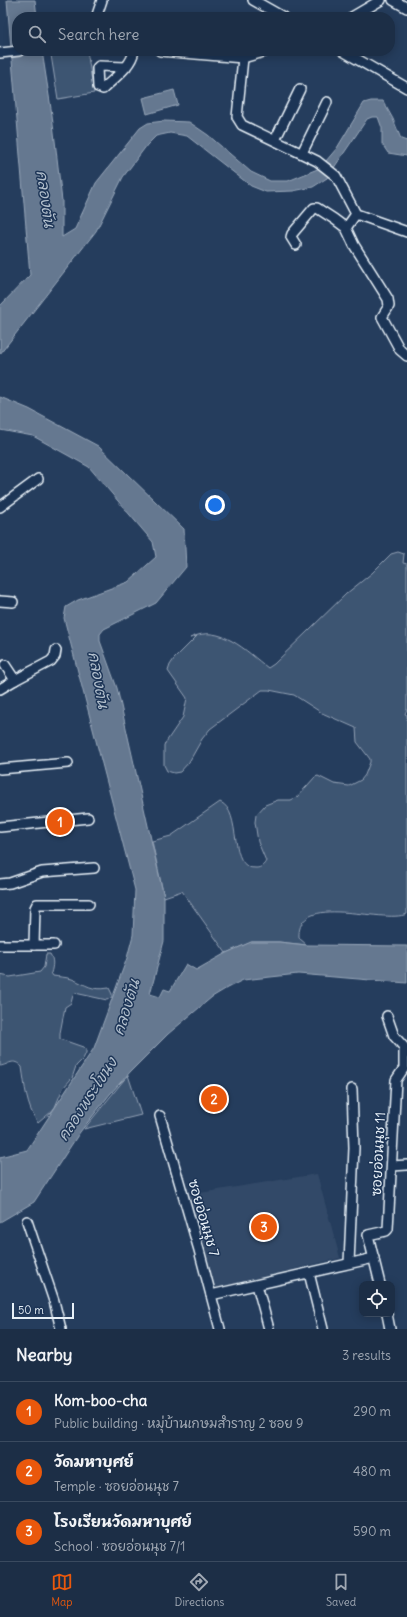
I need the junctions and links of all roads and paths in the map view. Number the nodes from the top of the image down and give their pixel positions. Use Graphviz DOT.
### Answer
graph roads {
  1 [pos="102,0"];
  2 [pos="253,0"];
  3 [pos="380,0"];
  4 [pos="393,0"];
  5 [pos="407,8"];
  6 [pos="99,12"];
  7 [pos="274,12"];
  8 [pos="360,12"];
  9 [pos="12,52"];
  10 [pos="0,53"];
  11 [pos="133,56"];
  12 [pos="219,56"];
  13 [pos="249,56"];
  14 [pos="352,56"];
  15 [pos="242,58"];
  16 [pos="126,67"];
  17 [pos="407,88"];
  18 [pos="300,90"];
  19 [pos="328,102"];
  20 [pos="275,140"];
  21 [pos="302,153"];
  22 [pos="356,214"];
  23 [pos="346,228"];
  24 [pos="407,232"];
  25 [pos="296,245"];
  26 [pos="407,356"];
  27 [pos="38,479"];
  28 [pos="0,507"];
  29 [pos="0,601"];
  30 [pos="13,602"];
  31 [pos="56,650"];
  32 [pos="5,665"];
  33 [pos="15,680"];
  34 [pos="0,689"];
  35 [pos="68,763"];
  36 [pos="0,769"];
  37 [pos="88,818"];
  38 [pos="0,827"];
  39 [pos="94,868"];
  40 [pos="0,884"];
  41 [pos="89,904"];
  42 [pos="54,944"];
  43 [pos="0,945"];
  44 [pos="34,945"];
  45 [pos="387,1016"];
  46 [pos="352,1089"];
  47 [pos="160,1116"];
  48 [pos="407,1165"];
  49 [pos="392,1166"];
  50 [pos="27,1221"];
  51 [pos="374,1258"];
  52 [pos="349,1263"];
  53 [pos="309,1273"];
  54 [pos="379,1281"];
  55 [pos="257,1285"];
  56 [pos="211,1295"];
  57 [pos="387,1317"];
  58 [pos="61,1329"];
  59 [pos="220,1329"];
  60 [pos="269,1329"];
  61 [pos="323,1329"];
  62 [pos="390,1329"];
  1 -- 6 [label="street"];
  2 -- 7 [label="street"];
  3 -- 8 [label="street"];
  4 -- 5 [label="street"];
  9 -- 10 [label="street"];
  11 -- 16 [label="street"];
  12 -- 15 [label="street"];
  13 -- 15 [label="street"];
  14 -- 17 [label="street"];
  15 -- 20 [label="street"];
  18 -- 20 [label="street"];
  19 -- 21 [label="street"];
  20 -- 21 [label="street"];
  21 -- 22 [label="street"];
  22 -- 23 [label="street"];
  22 -- 24 [label="street"];
  23 -- 25 [label="street"];
  23 -- 26 [label="street"];
  27 -- 28 [label="street"];
  29 -- 30 [label="street"];
  31 -- 33 [label="street"];
  32 -- 33 [label="street"];
  33 -- 34 [label="street"];
  35 -- 36 [label="street"];
  37 -- 38 [label="street"];
  39 -- 40 [label="street"];
  41 -- 44 [label="street"];
  42 -- 44 [label="street"];
  43 -- 44 [label="street"];
  45 -- 49 [label="street, ซอยอ่อนนุช 11"];
  46 -- 52 [label="street"];
  47 -- 56 [label="street, ซอยอ่อนนุช 7"];
  48 -- 49 [label="street"];
  49 -- 51 [label="street, ซอยอ่อนนุช 11"];
  50 -- 58 [label="street"];
  51 -- 52 [label="street"];
  51 -- 54 [label="street, ซอยอ่อนนุช 11"];
  52 -- 53 [label="street"];
  53 -- 55 [label="street"];
  53 -- 61 [label="street"];
  55 -- 56 [label="street"];
  55 -- 60 [label="street"];
  56 -- 59 [label="street, ซอยอ่อนนุช 7"];
  57 -- 62 [label="street"];
}
